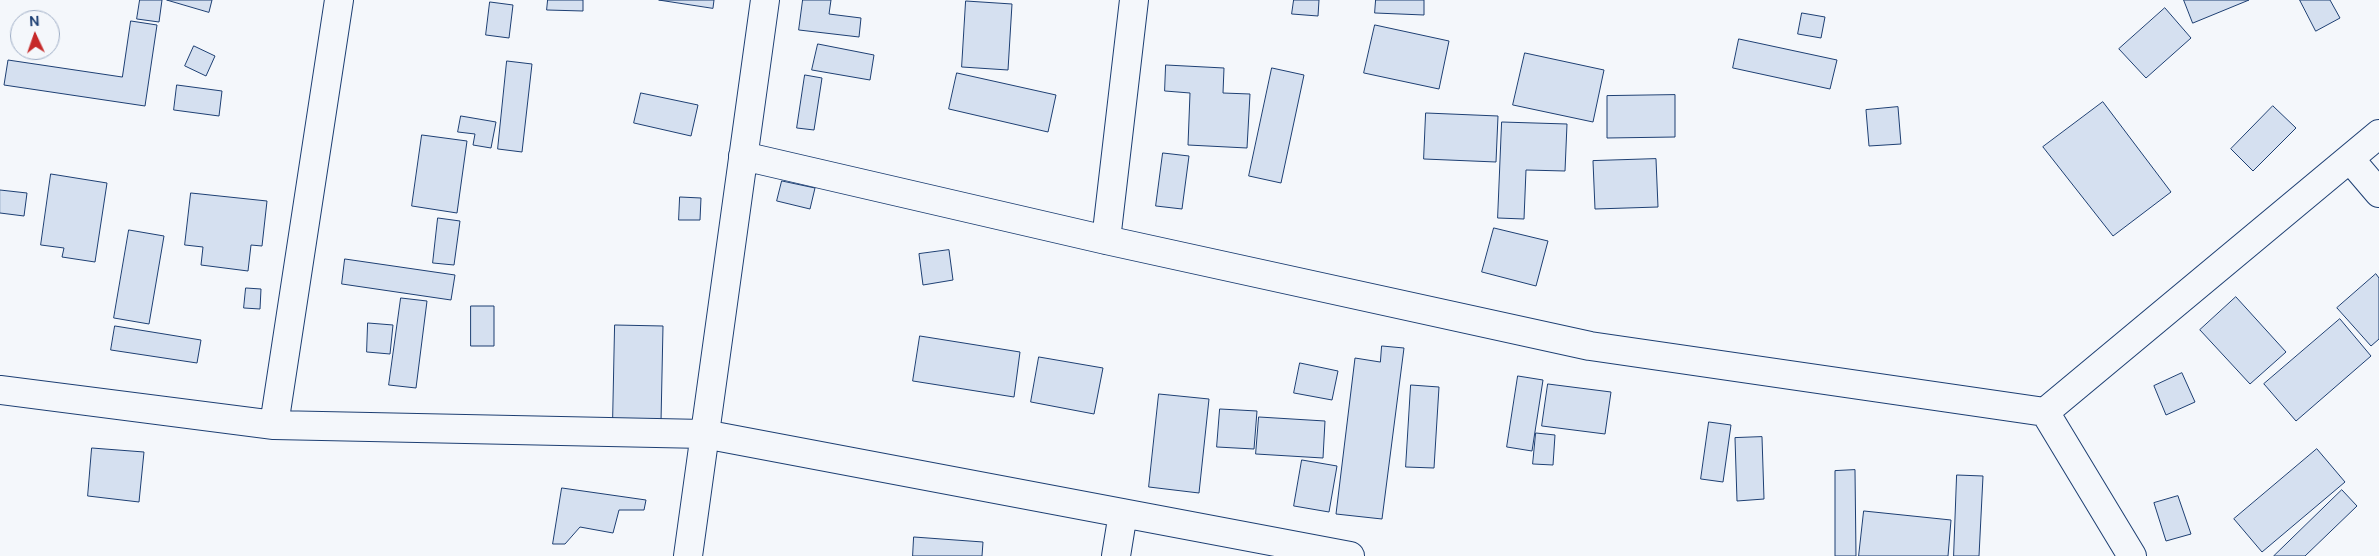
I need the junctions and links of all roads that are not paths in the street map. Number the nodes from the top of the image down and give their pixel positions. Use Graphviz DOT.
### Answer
graph roads {
  1 [pos="339,0"];
  2 [pos="765,0"];
  3 [pos="1134,0"];
  4 [pos="2379,134"];
  5 [pos="743,156"];
  6 [pos="2350,159"];
  7 [pos="2379,193"];
  8 [pos="1106,240"];
  9 [pos="0,390"];
  10 [pos="2045,412"];
  11 [pos="274,425"];
  12 [pos="704,434"];
  13 [pos="1123,513"];
  14 [pos="688,556"];
  15 [pos="1116,556"];
  16 [pos="1350,556"];
  17 [pos="2132,556"];
  1 -- 11 [label="street"];
  2 -- 5 [label="street"];
  3 -- 8 [label="street"];
  4 -- 6 [label="street"];
  5 -- 8 [label="street"];
  5 -- 12 [label="street"];
  6 -- 7 [label="street"];
  6 -- 10 [label="street"];
  8 -- 10 [label="street"];
  9 -- 11 [label="street"];
  10 -- 17 [label="street"];
  11 -- 12 [label="street"];
  12 -- 13 [label="street"];
  12 -- 14 [label="street"];
  13 -- 15 [label="street"];
  13 -- 16 [label="street"];
}
